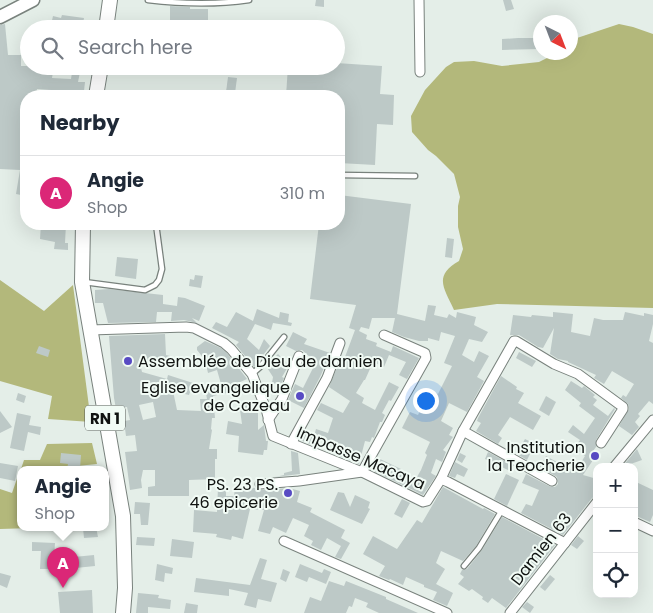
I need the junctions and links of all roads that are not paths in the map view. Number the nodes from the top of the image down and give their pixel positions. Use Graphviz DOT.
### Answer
graph roads {
  1 [pos="33,0"];
  2 [pos="110,0"];
  3 [pos="148,0"];
  4 [pos="249,0"];
  5 [pos="419,0"];
  6 [pos="0,17"];
  7 [pos="107,20"];
  8 [pos="420,72"];
  9 [pos="99,75"];
  10 [pos="97,90"];
  11 [pos="345,175"];
  12 [pos="414,176"];
  13 [pos="83,230"];
  14 [pos="157,230"];
  15 [pos="82,282"];
  16 [pos="90,330"];
  17 [pos="384,335"];
  18 [pos="284,336"];
  19 [pos="340,343"];
  20 [pos="299,356"];
  21 [pos="252,374"];
  22 [pos="268,420"];
  23 [pos="653,420"];
  24 [pos="463,431"];
  25 [pos="601,443"];
  26 [pos="291,444"];
  27 [pos="617,463"];
  28 [pos="362,472"];
  29 [pos="441,479"];
  30 [pos="552,481"];
  31 [pos="260,484"];
  32 [pos="593,507"];
  33 [pos="503,509"];
  34 [pos="638,524"];
  35 [pos="653,531"];
  36 [pos="284,541"];
  37 [pos="565,543"];
  38 [pos="464,566"];
  39 [pos="123,613"];
  40 [pos="447,613"];
  41 [pos="510,613"];
  1 -- 6 [label="main road"];
  2 -- 7 [label="main road"];
  3 -- 4 [label="lane"];
  5 -- 8 [label="street"];
  9 -- 10 [label="main road"];
  11 -- 12 [label="lane"];
  13 -- 15 [label="main road, RN 1"];
  14 -- 15 [label="lane"];
  15 -- 16 [label="main road, RN 1"];
  16 -- 21 [label="street, Impasse Macaya"];
  16 -- 39 [label="main road, RN 1"];
  17 -- 28 [label="street"];
  18 -- 21 [label="lane"];
  19 -- 26 [label="street"];
  20 -- 22 [label="street"];
  21 -- 22 [label="street, Impasse Macaya"];
  22 -- 26 [label="street, Impasse Macaya"];
  23 -- 27 [label="street"];
  24 -- 25 [label="street"];
  24 -- 29 [label="street"];
  24 -- 30 [label="street"];
  26 -- 28 [label="street, Impasse Macaya"];
  28 -- 29 [label="street, Impasse Macaya"];
  28 -- 31 [label="street"];
  29 -- 33 [label="street, Impasse Macaya"];
  32 -- 37 [label="street, Damien 63"];
  33 -- 37 [label="street, Impasse Macaya"];
  33 -- 38 [label="lane"];
  34 -- 35 [label="street"];
  36 -- 40 [label="street"];
  37 -- 41 [label="street, Damien 63"];
}
